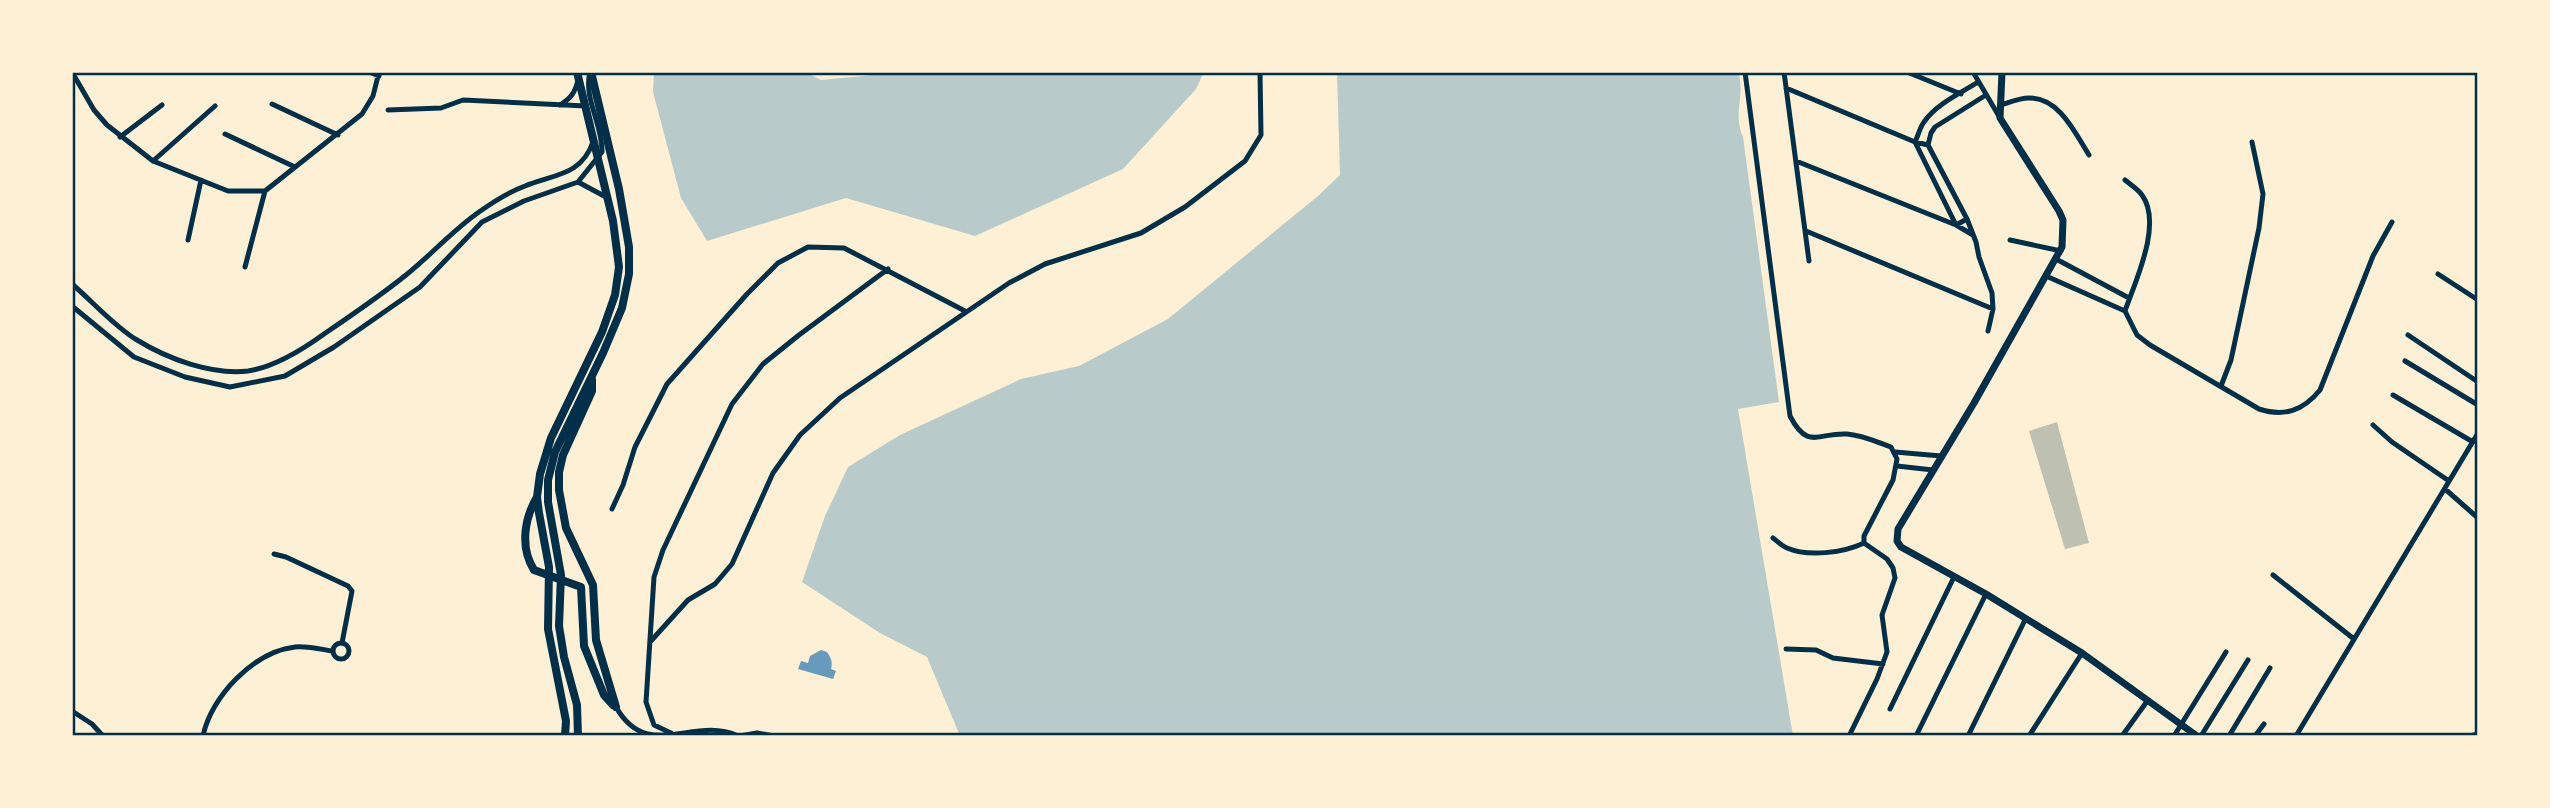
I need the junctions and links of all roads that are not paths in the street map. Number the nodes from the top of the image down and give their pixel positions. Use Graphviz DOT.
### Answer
graph roads {
  1 [pos="72,72"];
  2 [pos="369,72"];
  3 [pos="591,72"];
  4 [pos="1260,72"];
  5 [pos="1745,72"];
  6 [pos="1784,72"];
  7 [pos="1907,72"];
  8 [pos="1973,72"];
  9 [pos="2002,72"];
  10 [pos="379,74"];
  11 [pos="577,74"];
  12 [pos="1978,82"];
  13 [pos="1786,88"];
  14 [pos="1961,93"];
  15 [pos="1986,96"];
  16 [pos="272,104"];
  17 [pos="560,105"];
  18 [pos="2001,105"];
  19 [pos="162,106"];
  20 [pos="215,106"];
  21 [pos="586,106"];
  22 [pos="388,110"];
  23 [pos="2000,118"];
  24 [pos="225,134"];
  25 [pos="338,135"];
  26 [pos="120,137"];
  27 [pos="594,139"];
  28 [pos="1915,142"];
  29 [pos="2252,142"];
  30 [pos="1928,145"];
  31 [pos="2089,155"];
  32 [pos="599,158"];
  33 [pos="153,161"];
  34 [pos="1796,161"];
  35 [pos="295,167"];
  36 [pos="201,180"];
  37 [pos="2126,180"];
  38 [pos="578,182"];
  39 [pos="265,191"];
  40 [pos="607,197"];
  41 [pos="1967,219"];
  42 [pos="2392,222"];
  43 [pos="1956,225"];
  44 [pos="1806,232"];
  45 [pos="1973,235"];
  46 [pos="188,240"];
  47 [pos="2010,240"];
  48 [pos="2061,251"];
  49 [pos="2056,259"];
  50 [pos="1809,261"];
  51 [pos="245,267"];
  52 [pos="888,270"];
  53 [pos="2438,274"];
  54 [pos="2046,276"];
  55 [pos="72,284"];
  56 [pos="2129,298"];
  57 [pos="2478,300"];
  58 [pos="72,306"];
  59 [pos="1993,309"];
  60 [pos="965,311"];
  61 [pos="2125,311"];
  62 [pos="1988,331"];
  63 [pos="2408,335"];
  64 [pos="2405,361"];
  65 [pos="593,372"];
  66 [pos="2478,382"];
  67 [pos="2221,386"];
  68 [pos="2393,395"];
  69 [pos="2478,405"];
  70 [pos="2373,425"];
  71 [pos="2478,433"];
  72 [pos="2473,442"];
  73 [pos="1895,452"];
  74 [pos="1941,456"];
  75 [pos="1897,466"];
  76 [pos="1933,470"];
  77 [pos="2449,481"];
  78 [pos="2445,489"];
  79 [pos="537,497"];
  80 [pos="612,509"];
  81 [pos="2478,518"];
  82 [pos="1773,537"];
  83 [pos="1864,544"];
  84 [pos="274,554"];
  85 [pos="2273,575"];
  86 [pos="1954,577"];
  87 [pos="1986,594"];
  88 [pos="2026,618"];
  89 [pos="2354,639"];
  90 [pos="650,642"];
  91 [pos="342,643"];
  92 [pos="1786,649"];
  93 [pos="332,651"];
  94 [pos="2226,652"];
  95 [pos="2081,653"];
  96 [pos="2248,660"];
  97 [pos="1883,664"];
  98 [pos="2270,668"];
  99 [pos="2148,700"];
  100 [pos="616,707"];
  101 [pos="1890,709"];
  102 [pos="72,711"];
  103 [pos="2264,724"];
  104 [pos="2182,725"];
  105 [pos="671,733"];
  106 [pos="2478,734"];
  107 [pos="103,736"];
  108 [pos="203,736"];
  109 [pos="565,736"];
  110 [pos="578,736"];
  111 [pos="739,736"];
  112 [pos="774,736"];
  113 [pos="1849,736"];
  114 [pos="1916,736"];
  115 [pos="1968,736"];
  116 [pos="2029,736"];
  117 [pos="2122,736"];
  118 [pos="2174,736"];
  119 [pos="2199,736"];
  120 [pos="2229,736"];
  121 [pos="2255,736"];
  122 [pos="2296,736"];
  123 [pos="2470,736"];
  1 -- 26 [label="street"];
  2 -- 10 [label="street"];
  3 -- 32 [label="street"];
  3 -- 65 [label="main road"];
  4 -- 60 [label="street"];
  5 -- 73 [label="street"];
  6 -- 13 [label="street"];
  7 -- 14 [label="street"];
  8 -- 12 [label="street"];
  9 -- 18 [label="street"];
  10 -- 25 [label="street"];
  11 -- 17 [label="street"];
  11 -- 21 [label="main road"];
  12 -- 14 [label="street"];
  12 -- 15 [label="street"];
  13 -- 28 [label="street"];
  13 -- 34 [label="street"];
  14 -- 28 [label="street"];
  15 -- 23 [label="street"];
  15 -- 30 [label="street"];
  16 -- 25 [label="street"];
  17 -- 21 [label="street"];
  17 -- 22 [label="street"];
  18 -- 23 [label="street"];
  18 -- 31 [label="street"];
  19 -- 26 [label="street"];
  20 -- 33 [label="street"];
  21 -- 27 [label="main road"];
  23 -- 48 [label="street"];
  24 -- 35 [label="street"];
  25 -- 35 [label="street"];
  26 -- 33 [label="street"];
  27 -- 32 [label="main road"];
  27 -- 55 [label="street"];
  28 -- 30 [label="street"];
  28 -- 43 [label="street"];
  29 -- 67 [label="street"];
  30 -- 41 [label="street"];
  32 -- 38 [label="street"];
  32 -- 40 [label="main road"];
  33 -- 36 [label="street"];
  34 -- 43 [label="street"];
  34 -- 44 [label="street"];
  35 -- 39 [label="street"];
  36 -- 39 [label="street"];
  36 -- 46 [label="street"];
  37 -- 56 [label="street"];
  38 -- 40 [label="street"];
  38 -- 58 [label="street"];
  39 -- 51 [label="street"];
  40 -- 79 [label="main road"];
  41 -- 43 [label="street"];
  41 -- 45 [label="street"];
  42 -- 67 [label="street"];
  43 -- 45 [label="street"];
  44 -- 50 [label="street"];
  44 -- 59 [label="street"];
  45 -- 59 [label="street"];
  47 -- 48 [label="street"];
  48 -- 49 [label="street"];
  49 -- 54 [label="street"];
  49 -- 56 [label="street"];
  52 -- 60 [label="street"];
  52 -- 80 [label="street"];
  52 -- 90 [label="street"];
  53 -- 57 [label="street"];
  54 -- 61 [label="street"];
  54 -- 74 [label="street"];
  56 -- 61 [label="street"];
  59 -- 62 [label="street"];
  60 -- 90 [label="street"];
  61 -- 67 [label="street"];
  63 -- 66 [label="street"];
  64 -- 69 [label="street"];
  65 -- 100 [label="main road"];
  65 -- 110 [label="main road"];
  68 -- 72 [label="street"];
  70 -- 77 [label="street"];
  71 -- 72 [label="street"];
  72 -- 77 [label="street"];
  73 -- 74 [label="street"];
  73 -- 75 [label="street"];
  74 -- 76 [label="street"];
  75 -- 76 [label="street"];
  75 -- 83 [label="street"];
  76 -- 86 [label="street"];
  77 -- 78 [label="street"];
  78 -- 81 [label="street"];
  78 -- 89 [label="street"];
  79 -- 100 [label="main road"];
  79 -- 109 [label="main road"];
  82 -- 83 [label="street"];
  83 -- 97 [label="street"];
  84 -- 91 [label="street"];
  85 -- 89 [label="street"];
  86 -- 87 [label="street"];
  86 -- 101 [label="street"];
  87 -- 88 [label="street"];
  87 -- 114 [label="street"];
  88 -- 95 [label="street"];
  88 -- 115 [label="street"];
  89 -- 122 [label="street"];
  90 -- 105 [label="street"];
  91 -- 93 [label="street"];
  91 -- 93 [label="street"];
  92 -- 97 [label="street"];
  93 -- 108 [label="street"];
  94 -- 104 [label="street"];
  95 -- 99 [label="street"];
  95 -- 116 [label="street"];
  96 -- 119 [label="street"];
  97 -- 113 [label="street"];
  98 -- 120 [label="street"];
  99 -- 104 [label="street"];
  99 -- 117 [label="street"];
  100 -- 105 [label="street"];
  102 -- 107 [label="street"];
  103 -- 121 [label="street"];
  104 -- 118 [label="street"];
  104 -- 119 [label="street"];
  105 -- 111 [label="street"];
  106 -- 123 [label="street"];
  111 -- 112 [label="street"];
}
